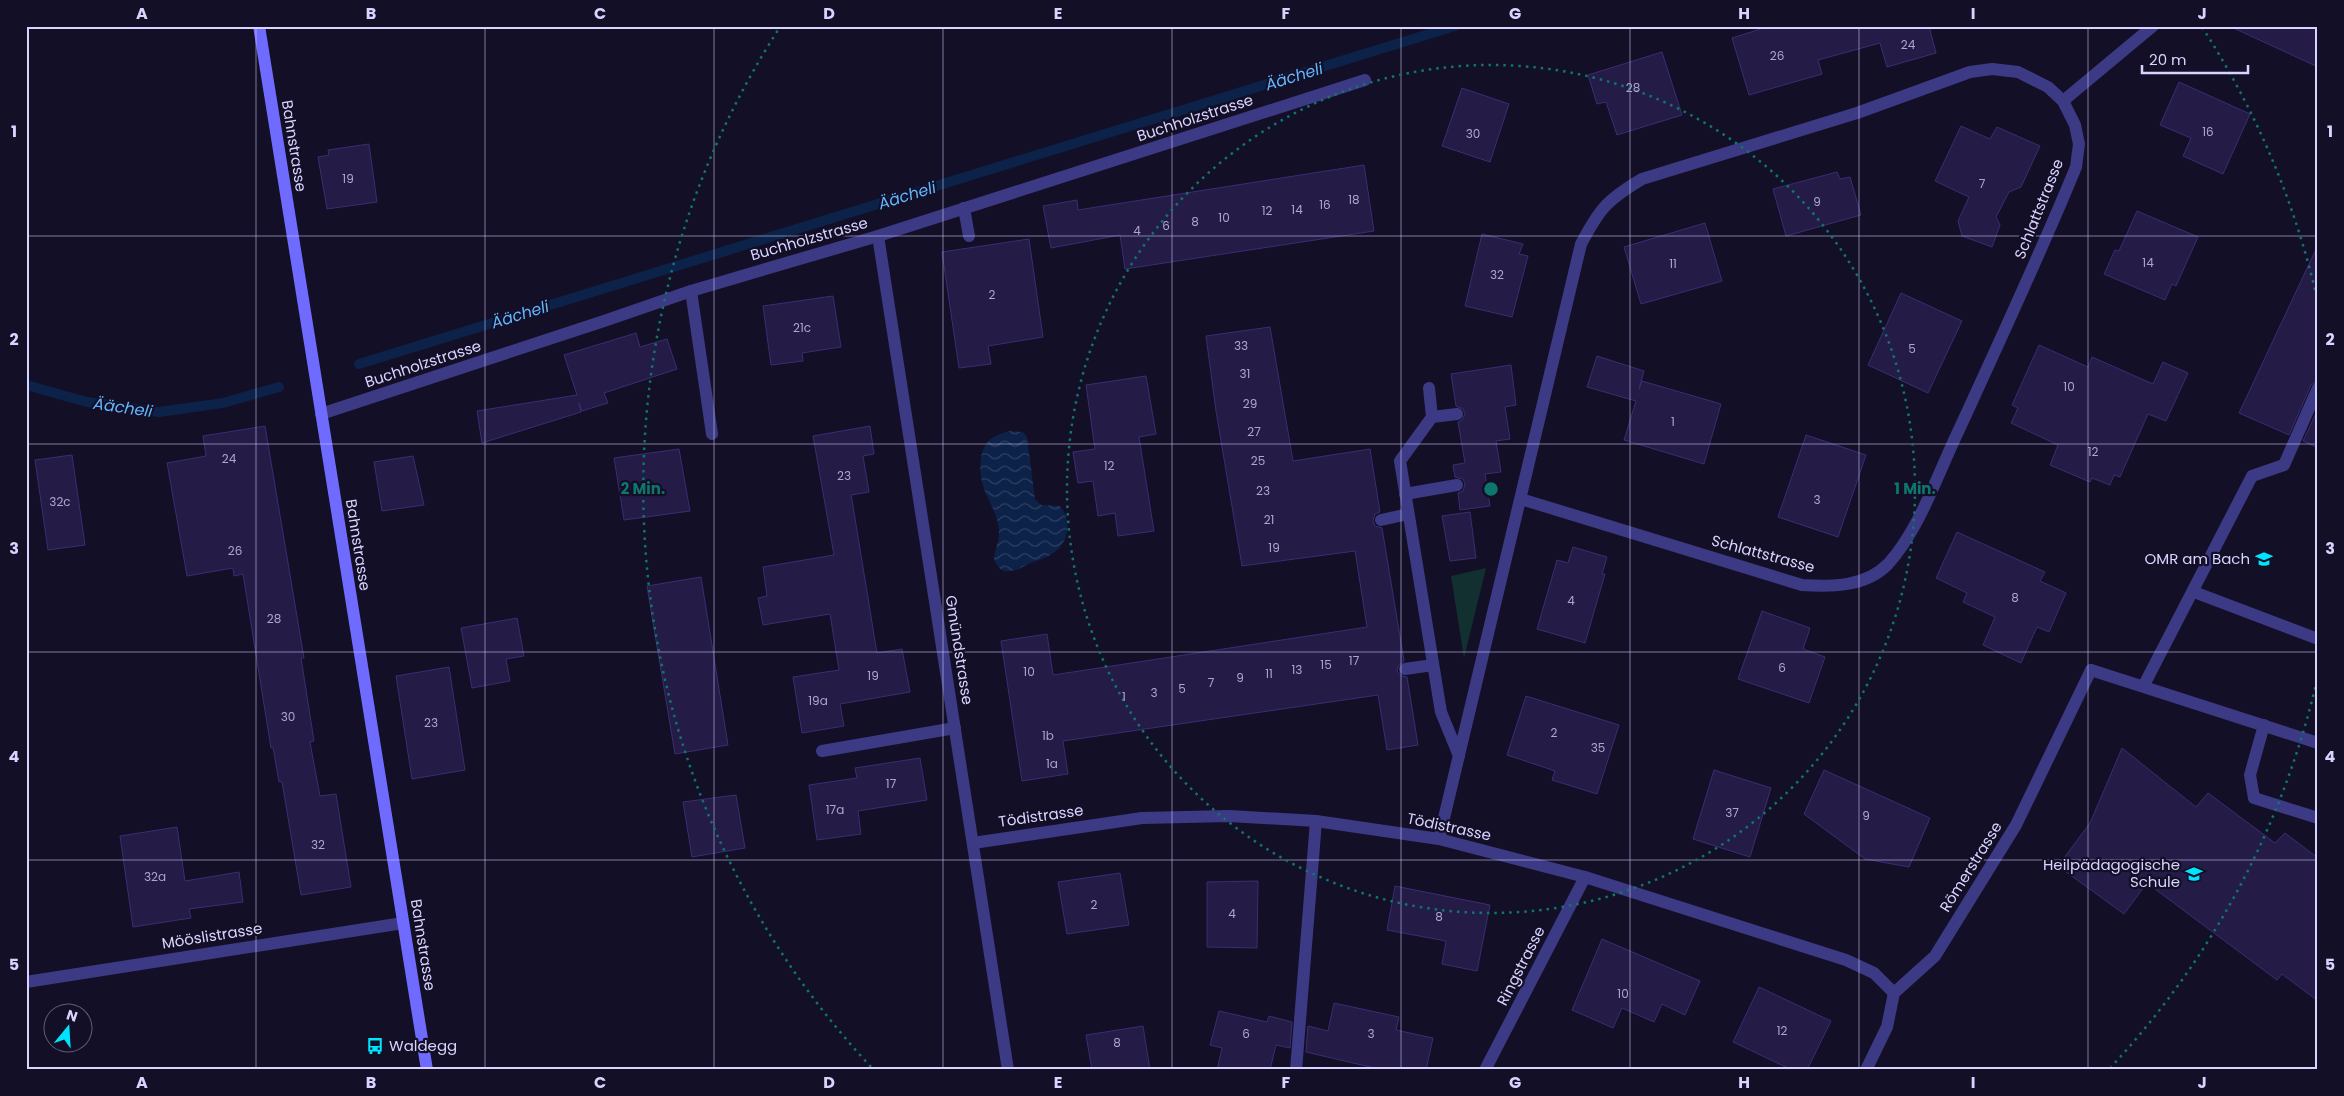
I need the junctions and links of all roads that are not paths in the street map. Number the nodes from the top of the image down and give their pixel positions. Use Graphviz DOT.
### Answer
graph roads {
  1 [pos="259,26"];
  2 [pos="2153,26"];
  3 [pos="1365,80"];
  4 [pos="2063,101"];
  5 [pos="964,208"];
  6 [pos="878,236"];
  7 [pos="969,236"];
  8 [pos="691,291"];
  9 [pos="1429,388"];
  10 [pos="2318,388"];
  11 [pos="321,414"];
  12 [pos="1457,414"];
  13 [pos="1432,417"];
  14 [pos="712,434"];
  15 [pos="1457,486"];
  16 [pos="1405,494"];
  17 [pos="1521,500"];
  18 [pos="1408,514"];
  19 [pos="1381,520"];
  20 [pos="2194,592"];
  21 [pos="2318,639"];
  22 [pos="1433,665"];
  23 [pos="1405,669"];
  24 [pos="2144,686"];
  25 [pos="2264,725"];
  26 [pos="955,728"];
  27 [pos="2318,743"];
  28 [pos="822,751"];
  29 [pos="1459,756"];
  30 [pos="2318,818"];
  31 [pos="1316,821"];
  32 [pos="1439,839"];
  33 [pos="972,842"];
  34 [pos="1585,877"];
  35 [pos="403,923"];
  36 [pos="26,982"];
  37 [pos="1894,993"];
  38 [pos="427,1070"];
  39 [pos="1008,1070"];
  40 [pos="1296,1070"];
  41 [pos="1485,1070"];
  42 [pos="1866,1070"];
  1 -- 11 [label="main road, Bahnstrasse"];
  2 -- 4 [label="street"];
  3 -- 5 [label="street, Buchholzstrasse"];
  4 -- 17 [label="street, Schlattstrasse"];
  4 -- 17 [label="street, Schlattstrasse"];
  5 -- 6 [label="street, Buchholzstrasse"];
  5 -- 7 [label="street"];
  6 -- 8 [label="street, Buchholzstrasse"];
  6 -- 26 [label="street, Gmündstrasse"];
  8 -- 11 [label="street, Buchholzstrasse"];
  8 -- 14 [label="street"];
  9 -- 13 [label="street"];
  10 -- 20 [label="street"];
  11 -- 35 [label="main road, Bahnstrasse"];
  12 -- 13 [label="street"];
  13 -- 16 [label="street"];
  15 -- 16 [label="street"];
  16 -- 18 [label="street"];
  17 -- 29 [label="street, Schlattstrasse"];
  18 -- 19 [label="street"];
  18 -- 22 [label="street"];
  20 -- 21 [label="street"];
  20 -- 24 [label="street"];
  22 -- 23 [label="street"];
  22 -- 29 [label="street"];
  24 -- 25 [label="street"];
  24 -- 37 [label="street, Römerstrasse"];
  25 -- 27 [label="street"];
  25 -- 30 [label="street"];
  26 -- 28 [label="street"];
  26 -- 33 [label="street, Gmündstrasse"];
  29 -- 32 [label="street, Schlattstrasse"];
  31 -- 32 [label="street, Tödistrasse"];
  31 -- 33 [label="street, Tödistrasse"];
  31 -- 40 [label="street"];
  32 -- 34 [label="street, Tödistrasse"];
  33 -- 39 [label="street, Gmündstrasse"];
  34 -- 37 [label="street, Tödistrasse"];
  34 -- 41 [label="street, Ringstrasse"];
  35 -- 36 [label="street, Mööslistrasse"];
  35 -- 38 [label="main road, Bahnstrasse"];
  37 -- 42 [label="street"];
}
